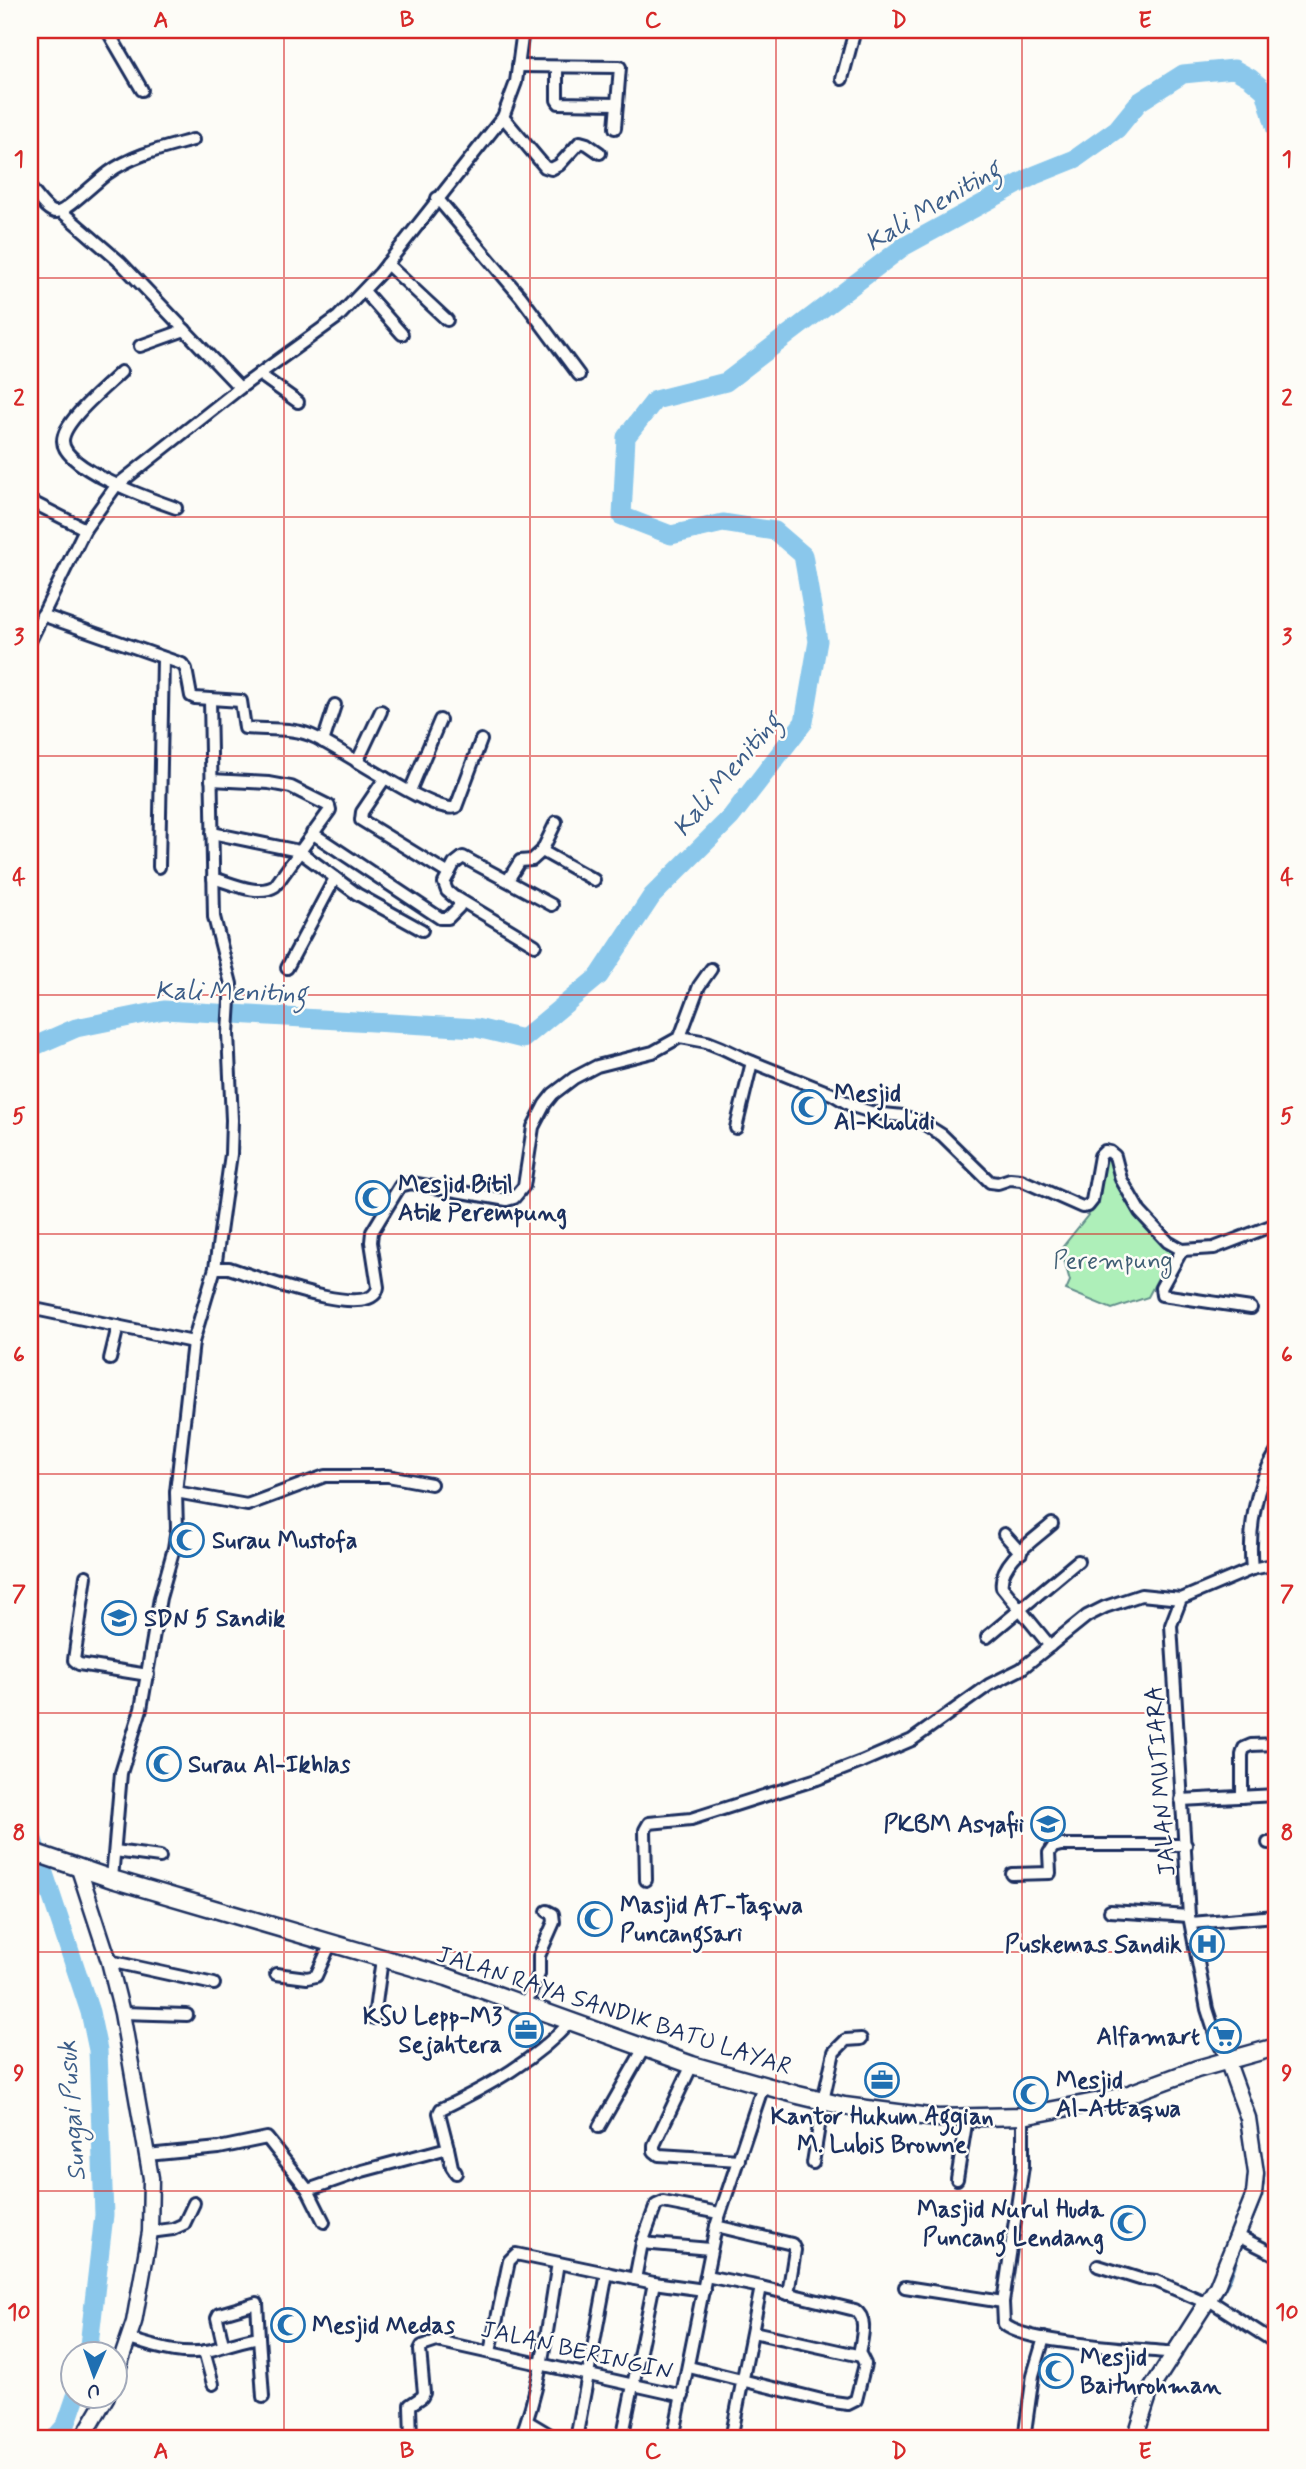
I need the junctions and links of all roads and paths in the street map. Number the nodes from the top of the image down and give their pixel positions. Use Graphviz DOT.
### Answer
graph roads {
  1 [pos="107,30"];
  2 [pos="523,30"];
  3 [pos="855,30"];
  4 [pos="519,66"];
  5 [pos="557,66"];
  6 [pos="842,79"];
  7 [pos="142,90"];
  8 [pos="617,104"];
  9 [pos="503,117"];
  10 [pos="615,128"];
  11 [pos="193,140"];
  12 [pos="600,153"];
  13 [pos="32,194"];
  14 [pos="437,198"];
  15 [pos="61,211"];
  16 [pos="387,264"];
  17 [pos="364,291"];
  18 [pos="447,320"];
  19 [pos="185,330"];
  20 [pos="402,334"];
  21 [pos="140,346"];
  22 [pos="121,372"];
  23 [pos="259,374"];
  24 [pos="579,375"];
  25 [pos="240,388"];
  26 [pos="298,402"];
  27 [pos="116,486"];
  28 [pos="30,501"];
  29 [pos="176,508"];
  30 [pos="85,529"];
  31 [pos="42,615"];
  32 [pos="30,641"];
  33 [pos="163,659"];
  34 [pos="210,699"];
  35 [pos="335,705"];
  36 [pos="381,711"];
  37 [pos="440,720"];
  38 [pos="481,740"];
  39 [pos="323,742"];
  40 [pos="357,762"];
  41 [pos="385,778"];
  42 [pos="211,780"];
  43 [pos="410,791"];
  44 [pos="555,822"];
  45 [pos="212,833"];
  46 [pos="312,833"];
  47 [pos="299,851"];
  48 [pos="542,852"];
  49 [pos="159,867"];
  50 [pos="449,874"];
  51 [pos="213,878"];
  52 [pos="335,878"];
  53 [pos="508,880"];
  54 [pos="594,880"];
  55 [pos="457,898"];
  56 [pos="552,905"];
  57 [pos="422,930"];
  58 [pos="535,945"];
  59 [pos="287,968"];
  60 [pos="711,970"];
  61 [pos="680,1037"];
  62 [pos="752,1062"];
  63 [pos="736,1128"];
  64 [pos="1276,1224"];
  65 [pos="1182,1250"];
  66 [pos="215,1268"];
  67 [pos="30,1308"];
  68 [pos="1251,1308"];
  69 [pos="118,1326"];
  70 [pos="193,1342"];
  71 [pos="110,1359"];
  72 [pos="1276,1453"];
  73 [pos="431,1484"];
  74 [pos="176,1492"];
  75 [pos="1052,1524"];
  76 [pos="1004,1534"];
  77 [pos="1021,1553"];
  78 [pos="1078,1561"];
  79 [pos="1276,1564"];
  80 [pos="1252,1569"];
  81 [pos="86,1576"];
  82 [pos="1181,1599"];
  83 [pos="1020,1609"];
  84 [pos="987,1637"];
  85 [pos="1050,1646"];
  86 [pos="148,1675"];
  87 [pos="1276,1744"];
  88 [pos="1276,1795"];
  89 [pos="1242,1797"];
  90 [pos="1181,1800"];
  91 [pos="1186,1845"];
  92 [pos="115,1851"];
  93 [pos="30,1852"];
  94 [pos="160,1857"];
  95 [pos="67,1865"];
  96 [pos="1012,1874"];
  97 [pos="112,1879"];
  98 [pos="646,1880"];
  99 [pos="547,1911"];
  100 [pos="1110,1911"];
  101 [pos="1276,1916"];
  102 [pos="1190,1920"];
  103 [pos="330,1945"];
  104 [pos="382,1959"];
  105 [pos="110,1961"];
  106 [pos="276,1974"];
  107 [pos="215,1984"];
  108 [pos="525,2005"];
  109 [pos="122,2013"];
  110 [pos="187,2015"];
  111 [pos="374,2018"];
  112 [pos="572,2020"];
  113 [pos="861,2039"];
  114 [pos="1276,2047"];
  115 [pos="644,2048"];
  116 [pos="1227,2060"];
  117 [pos="692,2065"];
  118 [pos="763,2086"];
  119 [pos="823,2101"];
  120 [pos="1024,2116"];
  121 [pos="967,2118"];
  122 [pos="599,2127"];
  123 [pos="448,2148"];
  124 [pos="147,2155"];
  125 [pos="739,2160"];
  126 [pos="813,2163"];
  127 [pos="456,2173"];
  128 [pos="957,2179"];
  129 [pos="308,2190"];
  130 [pos="194,2203"];
  131 [pos="719,2213"];
  132 [pos="324,2221"];
  133 [pos="716,2226"];
  134 [pos="149,2232"];
  135 [pos="1242,2239"];
  136 [pos="642,2243"];
  137 [pos="710,2249"];
  138 [pos="1276,2255"];
  139 [pos="558,2263"];
  140 [pos="1098,2266"];
  141 [pos="607,2273"];
  142 [pos="706,2276"];
  143 [pos="635,2279"];
  144 [pos="654,2283"];
  145 [pos="761,2287"];
  146 [pos="905,2287"];
  147 [pos="704,2290"];
  148 [pos="788,2294"];
  149 [pos="1003,2302"];
  150 [pos="1212,2303"];
  151 [pos="753,2332"];
  152 [pos="259,2337"];
  153 [pos="129,2339"];
  154 [pos="1044,2339"];
  155 [pos="1276,2343"];
  156 [pos="223,2344"];
  157 [pos="204,2351"];
  158 [pos="491,2352"];
  159 [pos="1174,2353"];
  160 [pos="859,2355"];
  161 [pos="541,2363"];
  162 [pos="689,2367"];
  163 [pos="587,2374"];
  164 [pos="744,2381"];
  165 [pos="632,2383"];
  166 [pos="213,2384"];
  167 [pos="683,2396"];
  168 [pos="263,2397"];
  169 [pos="99,2410"];
  170 [pos="527,2421"];
  171 [pos="82,2439"];
  172 [pos="411,2439"];
  173 [pos="520,2439"];
  174 [pos="557,2439"];
  175 [pos="576,2439"];
  176 [pos="622,2439"];
  177 [pos="673,2439"];
  178 [pos="731,2439"];
  179 [pos="1024,2439"];
  180 [pos="1135,2439"];
  1 -- 7 [label="street"];
  2 -- 4 [label="street"];
  3 -- 6 [label="street"];
  4 -- 5 [label="street"];
  4 -- 9 [label="street"];
  5 -- 8 [label="street"];
  5 -- 8 [label="street"];
  8 -- 10 [label="street"];
  9 -- 12 [label="street"];
  9 -- 14 [label="street"];
  11 -- 15 [label="street"];
  13 -- 15 [label="street"];
  14 -- 16 [label="street"];
  14 -- 24 [label="street"];
  15 -- 19 [label="street"];
  16 -- 17 [label="street"];
  16 -- 18 [label="street"];
  17 -- 20 [label="street"];
  17 -- 23 [label="street"];
  19 -- 21 [label="street"];
  19 -- 25 [label="street"];
  22 -- 27 [label="street"];
  23 -- 25 [label="street"];
  23 -- 26 [label="street"];
  25 -- 27 [label="street"];
  27 -- 29 [label="street"];
  27 -- 30 [label="street"];
  28 -- 30 [label="street"];
  30 -- 31 [label="street"];
  31 -- 32 [label="street"];
  31 -- 33 [label="street"];
  33 -- 34 [label="street"];
  33 -- 49 [label="street"];
  34 -- 39 [label="street"];
  34 -- 42 [label="street"];
  35 -- 39 [label="street"];
  36 -- 40 [label="street"];
  37 -- 43 [label="street"];
  38 -- 43 [label="street"];
  39 -- 40 [label="street"];
  40 -- 41 [label="street"];
  41 -- 43 [label="street"];
  41 -- 50 [label="street"];
  42 -- 45 [label="street"];
  42 -- 46 [label="street"];
  44 -- 48 [label="street"];
  45 -- 47 [label="street"];
  45 -- 51 [label="street"];
  46 -- 47 [label="street"];
  46 -- 55 [label="street"];
  47 -- 51 [label="street"];
  47 -- 52 [label="street"];
  48 -- 53 [label="street"];
  48 -- 54 [label="street"];
  50 -- 53 [label="street"];
  50 -- 55 [label="street"];
  51 -- 66 [label="street"];
  52 -- 57 [label="street"];
  52 -- 59 [label="street"];
  53 -- 56 [label="street"];
  55 -- 58 [label="street"];
  60 -- 61 [label="street"];
  61 -- 62 [label="street"];
  61 -- 66 [label="street"];
  62 -- 63 [label="street"];
  62 -- 65 [label="street"];
  64 -- 65 [label="street"];
  65 -- 68 [label="street"];
  66 -- 70 [label="street"];
  67 -- 69 [label="street"];
  69 -- 70 [label="street"];
  69 -- 71 [label="street"];
  70 -- 74 [label="street"];
  72 -- 80 [label="street"];
  73 -- 74 [label="street"];
  74 -- 86 [label="street"];
  75 -- 77 [label="street"];
  76 -- 77 [label="street"];
  77 -- 83 [label="street"];
  78 -- 83 [label="street"];
  79 -- 80 [label="street"];
  80 -- 82 [label="street"];
  81 -- 86 [label="street"];
  82 -- 85 [label="street"];
  82 -- 90 [label="street, JALAN MUTIARA"];
  83 -- 84 [label="street"];
  83 -- 85 [label="street"];
  85 -- 98 [label="street"];
  86 -- 92 [label="street"];
  87 -- 89 [label="street"];
  88 -- 89 [label="street"];
  89 -- 90 [label="street"];
  90 -- 91 [label="street, JALAN MUTIARA"];
  91 -- 96 [label="street"];
  91 -- 102 [label="street, JALAN MUTIARA"];
  92 -- 94 [label="street"];
  92 -- 97 [label="street"];
  93 -- 95 [label="main road, JALAN RAYA SANDIK BATU LAYAR"];
  95 -- 97 [label="main road, JALAN RAYA SANDIK BATU LAYAR"];
  95 -- 105 [label="street"];
  97 -- 103 [label="main road, JALAN RAYA SANDIK BATU LAYAR"];
  99 -- 108 [label="street"];
  100 -- 102 [label="street"];
  101 -- 102 [label="street"];
  102 -- 116 [label="street, JALAN MUTIARA"];
  103 -- 104 [label="main road, JALAN RAYA SANDIK BATU LAYAR"];
  103 -- 106 [label="street"];
  104 -- 108 [label="main road, JALAN RAYA SANDIK BATU LAYAR"];
  104 -- 111 [label="street"];
  105 -- 107 [label="street"];
  105 -- 109 [label="street"];
  108 -- 112 [label="main road, JALAN RAYA SANDIK BATU LAYAR"];
  109 -- 110 [label="street"];
  109 -- 124 [label="street"];
  112 -- 115 [label="main road, JALAN RAYA SANDIK BATU LAYAR"];
  112 -- 123 [label="street"];
  113 -- 119 [label="street"];
  114 -- 116 [label="main road, JALAN RAYA SANDIK BATU LAYAR"];
  115 -- 117 [label="main road, JALAN RAYA SANDIK BATU LAYAR"];
  115 -- 122 [label="street"];
  116 -- 120 [label="main road, JALAN RAYA SANDIK BATU LAYAR"];
  116 -- 135 [label="street"];
  117 -- 118 [label="main road, JALAN RAYA SANDIK BATU LAYAR"];
  117 -- 125 [label="street"];
  118 -- 119 [label="main road, JALAN RAYA SANDIK BATU LAYAR"];
  118 -- 125 [label="street"];
  119 -- 121 [label="main road, JALAN RAYA SANDIK BATU LAYAR"];
  119 -- 126 [label="street"];
  120 -- 121 [label="main road, JALAN RAYA SANDIK BATU LAYAR"];
  120 -- 149 [label="street"];
  121 -- 128 [label="street"];
  123 -- 127 [label="street"];
  123 -- 129 [label="street"];
  124 -- 129 [label="street"];
  124 -- 134 [label="street"];
  125 -- 131 [label="street"];
  129 -- 132 [label="street"];
  130 -- 134 [label="street"];
  131 -- 133 [label="street"];
  131 -- 136 [label="street"];
  133 -- 137 [label="street"];
  133 -- 148 [label="street"];
  134 -- 153 [label="street"];
  135 -- 138 [label="street"];
  135 -- 150 [label="street"];
  136 -- 137 [label="street"];
  136 -- 143 [label="street"];
  137 -- 142 [label="street"];
  139 -- 141 [label="street"];
  139 -- 158 [label="street"];
  139 -- 161 [label="street"];
  140 -- 150 [label="street"];
  141 -- 143 [label="street"];
  141 -- 163 [label="street"];
  142 -- 145 [label="street"];
  142 -- 147 [label="street"];
  143 -- 144 [label="street"];
  144 -- 147 [label="street"];
  144 -- 165 [label="street"];
  145 -- 148 [label="street"];
  145 -- 151 [label="street"];
  146 -- 149 [label="street"];
  147 -- 162 [label="street"];
  148 -- 160 [label="street"];
  149 -- 154 [label="street"];
  150 -- 155 [label="street"];
  150 -- 159 [label="street"];
  151 -- 160 [label="street"];
  151 -- 164 [label="street"];
  152 -- 156 [label="street"];
  152 -- 156 [label="street"];
  152 -- 168 [label="street"];
  153 -- 157 [label="street"];
  154 -- 159 [label="street"];
  154 -- 179 [label="street"];
  156 -- 157 [label="street"];
  157 -- 166 [label="street"];
  158 -- 161 [label="street, JALAN BERINGIN"];
  158 -- 172 [label="street, JALAN BERINGIN"];
  159 -- 180 [label="street"];
  160 -- 164 [label="street"];
  161 -- 163 [label="street, JALAN BERINGIN"];
  161 -- 170 [label="street"];
  162 -- 164 [label="street"];
  162 -- 167 [label="street"];
  163 -- 165 [label="street, JALAN BERINGIN"];
  163 -- 175 [label="street"];
  164 -- 178 [label="street"];
  165 -- 167 [label="street, JALAN BERINGIN"];
  165 -- 176 [label="street"];
  167 -- 177 [label="street"];
  169 -- 171 [label="street"];
  170 -- 173 [label="street"];
  170 -- 174 [label="street"];
}
